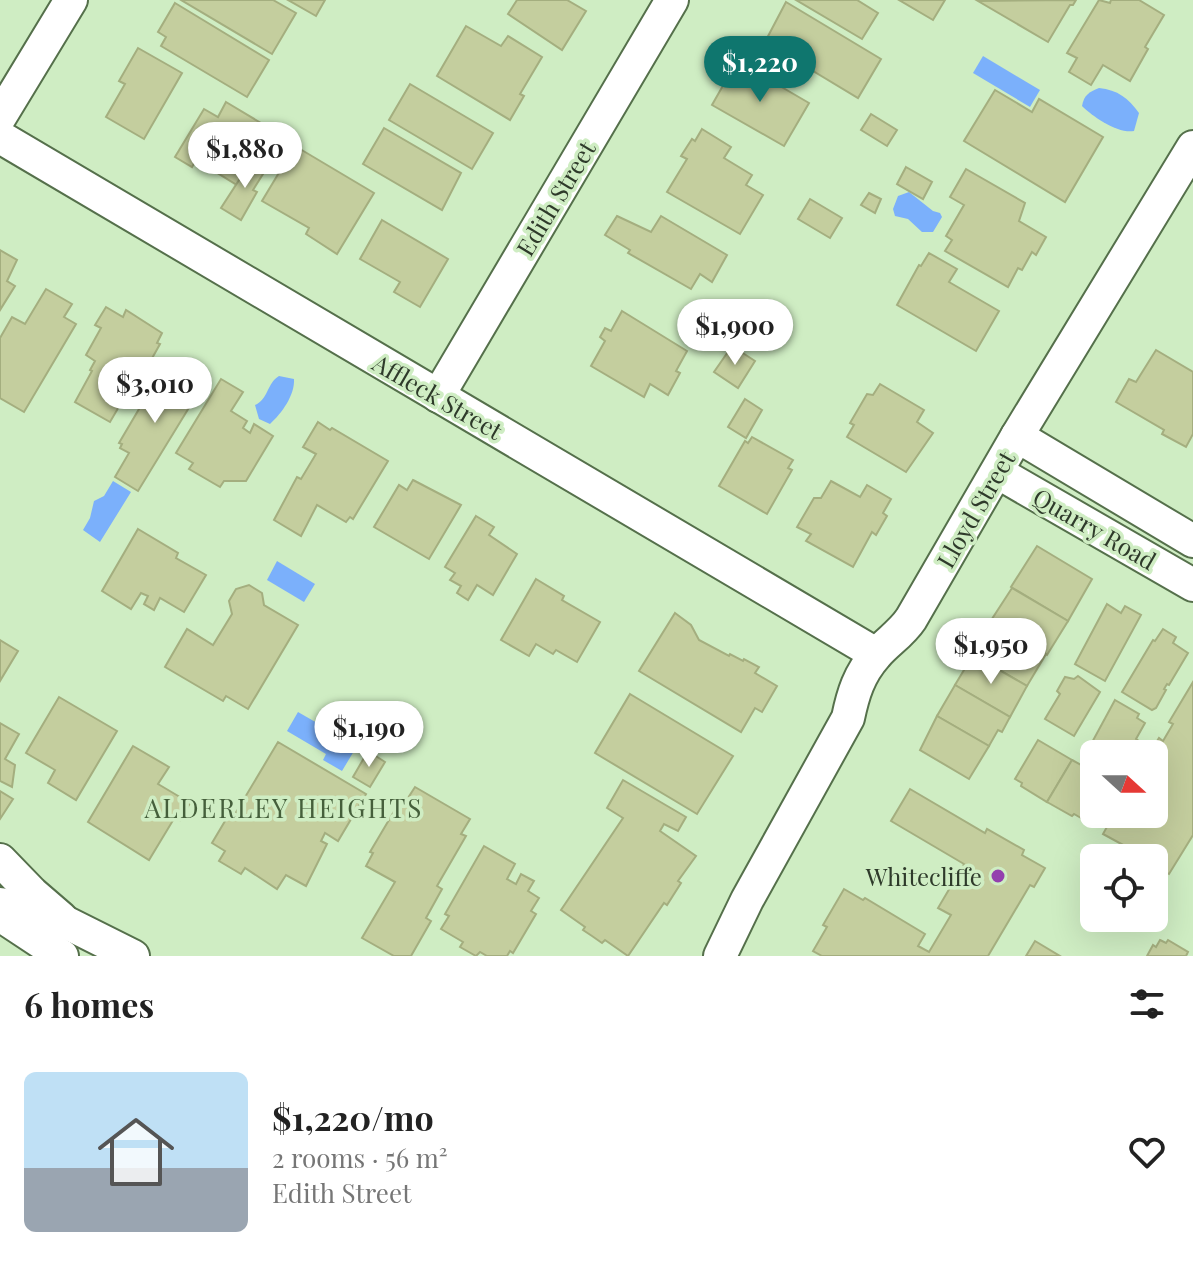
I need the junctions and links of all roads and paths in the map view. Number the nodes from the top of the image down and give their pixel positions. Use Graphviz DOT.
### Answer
graph roads {
  1 [pos="71,0"];
  2 [pos="672,0"];
  3 [pos="0,117"];
  4 [pos="0,137"];
  5 [pos="1193,147"];
  6 [pos="438,396"];
  7 [pos="1017,436"];
  8 [pos="997,472"];
  9 [pos="1193,541"];
  10 [pos="1193,585"];
  11 [pos="876,654"];
  12 [pos="0,860"];
  13 [pos="0,904"];
  14 [pos="0,915"];
  15 [pos="67,923"];
  16 [pos="62,956"];
  17 [pos="133,956"];
  18 [pos="720,956"];
  1 -- 3 [label="street"];
  2 -- 6 [label="street, Edith Street"];
  4 -- 6 [label="street, Affleck Street"];
  5 -- 7 [label="street, Lloyd Street"];
  6 -- 11 [label="street, Affleck Street"];
  7 -- 8 [label="street, Lloyd Street"];
  7 -- 9 [label="street, Quarry Road"];
  8 -- 10 [label="street, Quarry Road"];
  8 -- 11 [label="street, Lloyd Street"];
  11 -- 18 [label="street, Lloyd Street"];
  12 -- 15 [label="street"];
  13 -- 15 [label="street"];
  14 -- 16 [label="street"];
  15 -- 17 [label="street"];
}
